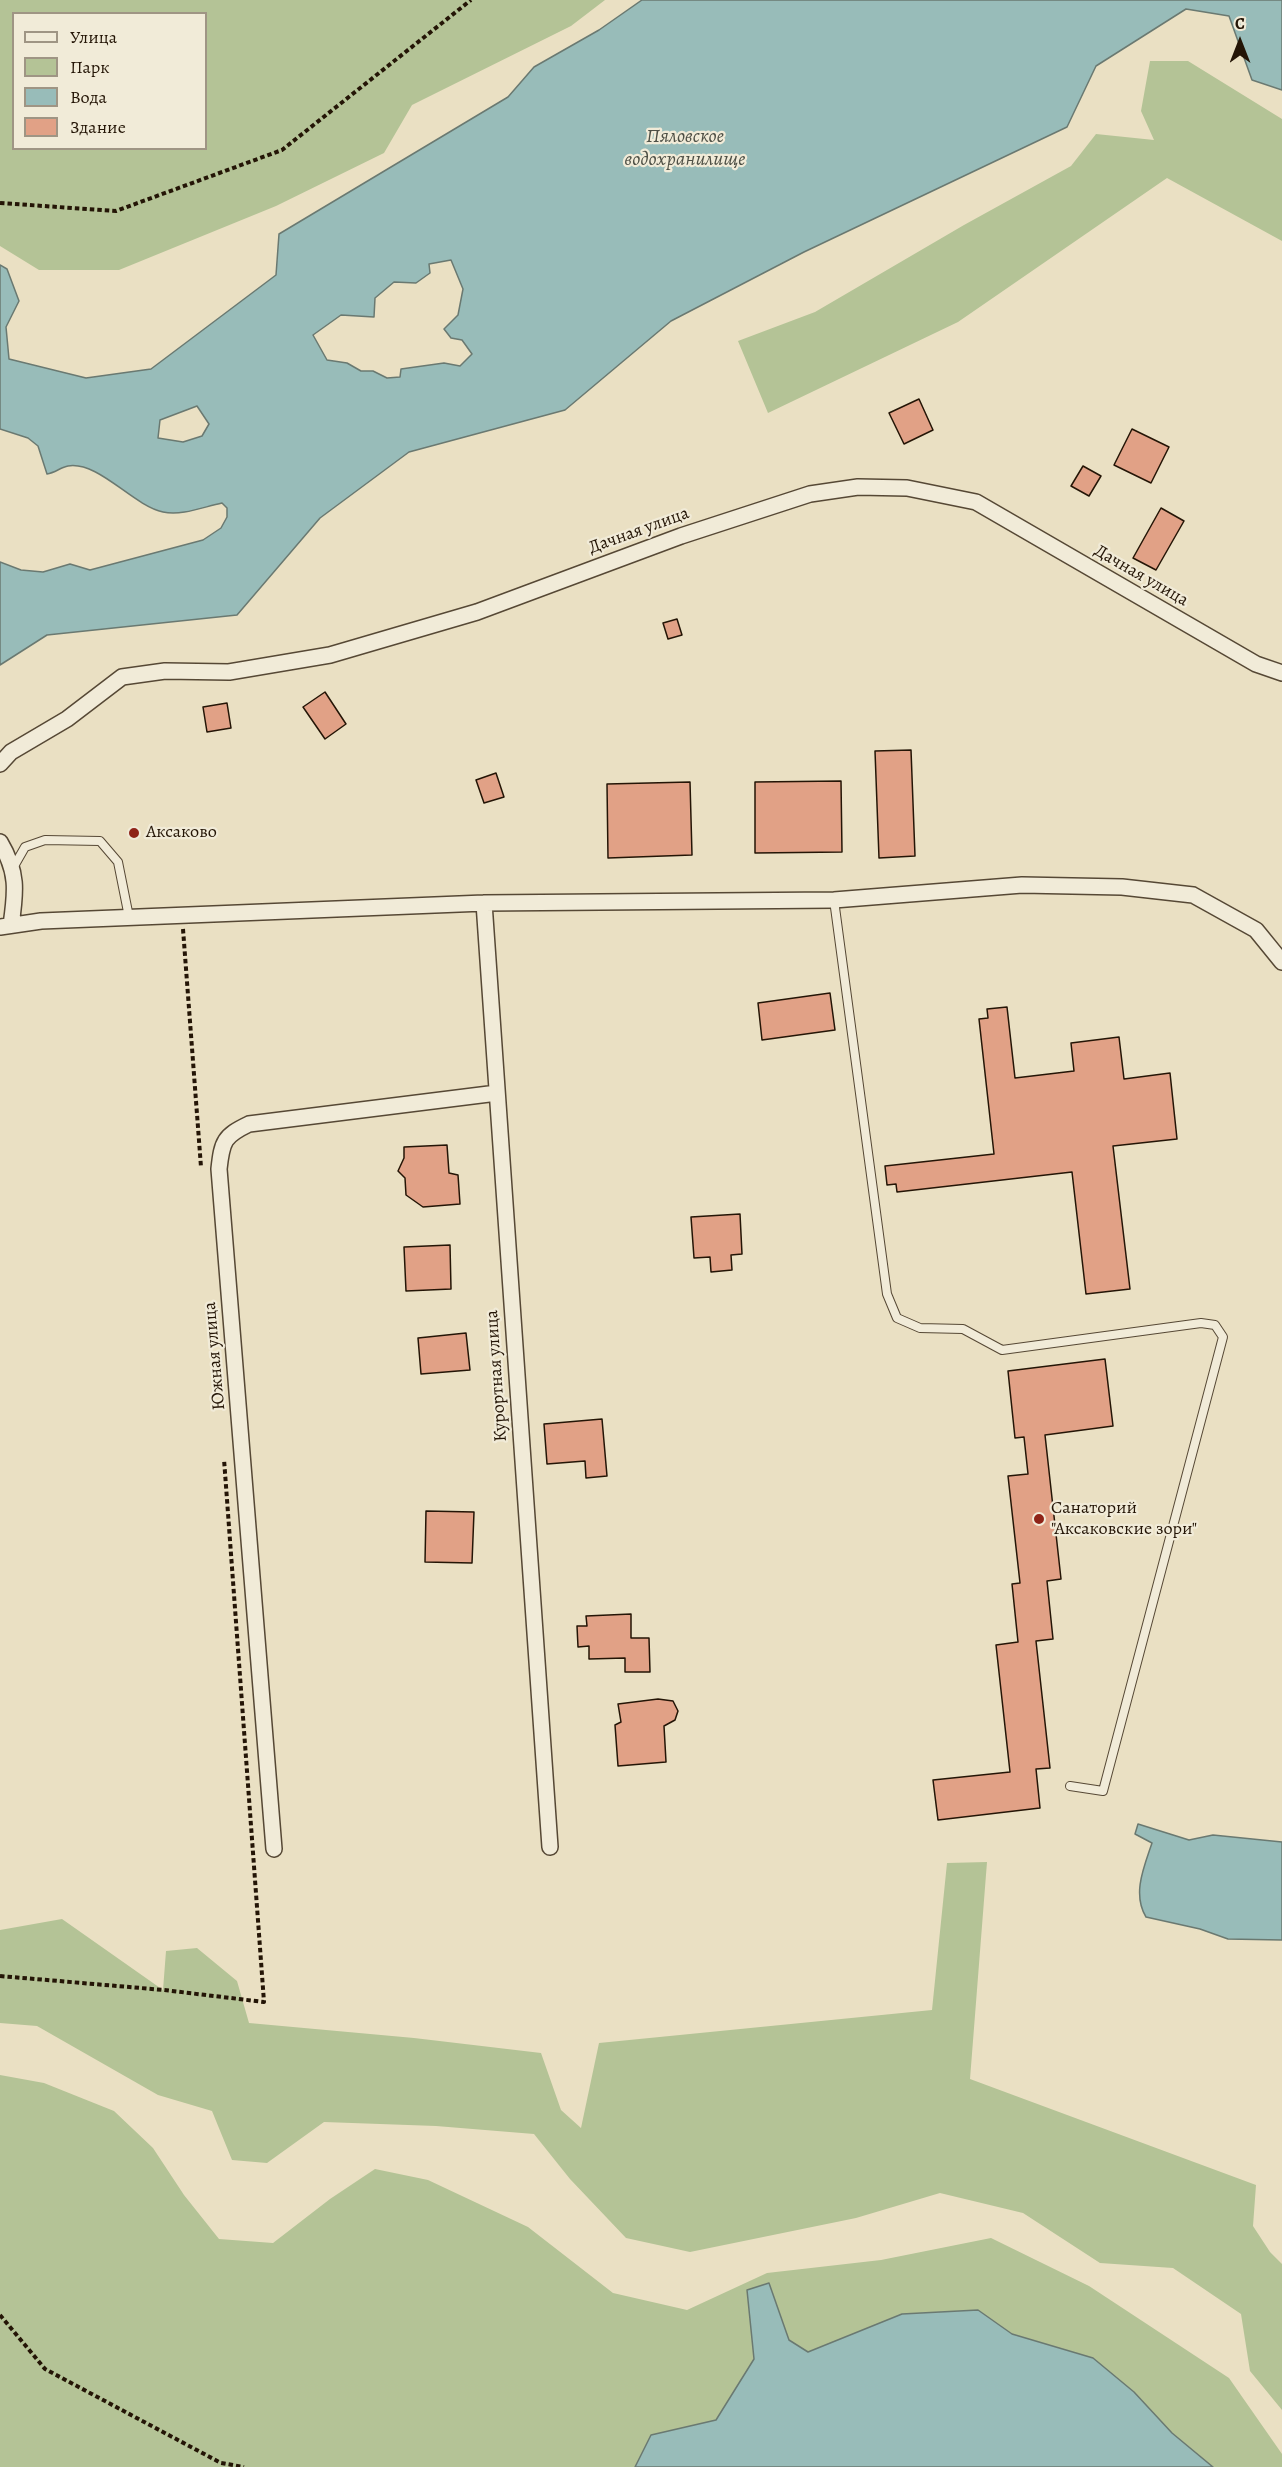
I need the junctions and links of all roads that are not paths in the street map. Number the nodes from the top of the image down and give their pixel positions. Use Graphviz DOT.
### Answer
graph roads {
  1 [pos="1282,674"];
  2 [pos="0,764"];
  3 [pos="0,842"];
  4 [pos="13,868"];
  5 [pos="834,900"];
  6 [pos="484,903"];
  7 [pos="129,917"];
  8 [pos="6,926"];
  9 [pos="1282,962"];
  10 [pos="497,1092"];
  11 [pos="1070,1786"];
  12 [pos="550,1847"];
  13 [pos="274,1849"];
  1 -- 2 [label="street, Дачная улица"];
  3 -- 4 [label="street"];
  4 -- 7 [label="lane"];
  4 -- 8 [label="street"];
  5 -- 6 [label="street"];
  5 -- 9 [label="street"];
  5 -- 11 [label="lane"];
  6 -- 7 [label="street"];
  6 -- 10 [label="street, Курортная улица"];
  7 -- 8 [label="street"];
  10 -- 12 [label="street, Курортная улица"];
  10 -- 13 [label="street, Южная улица"];
}
